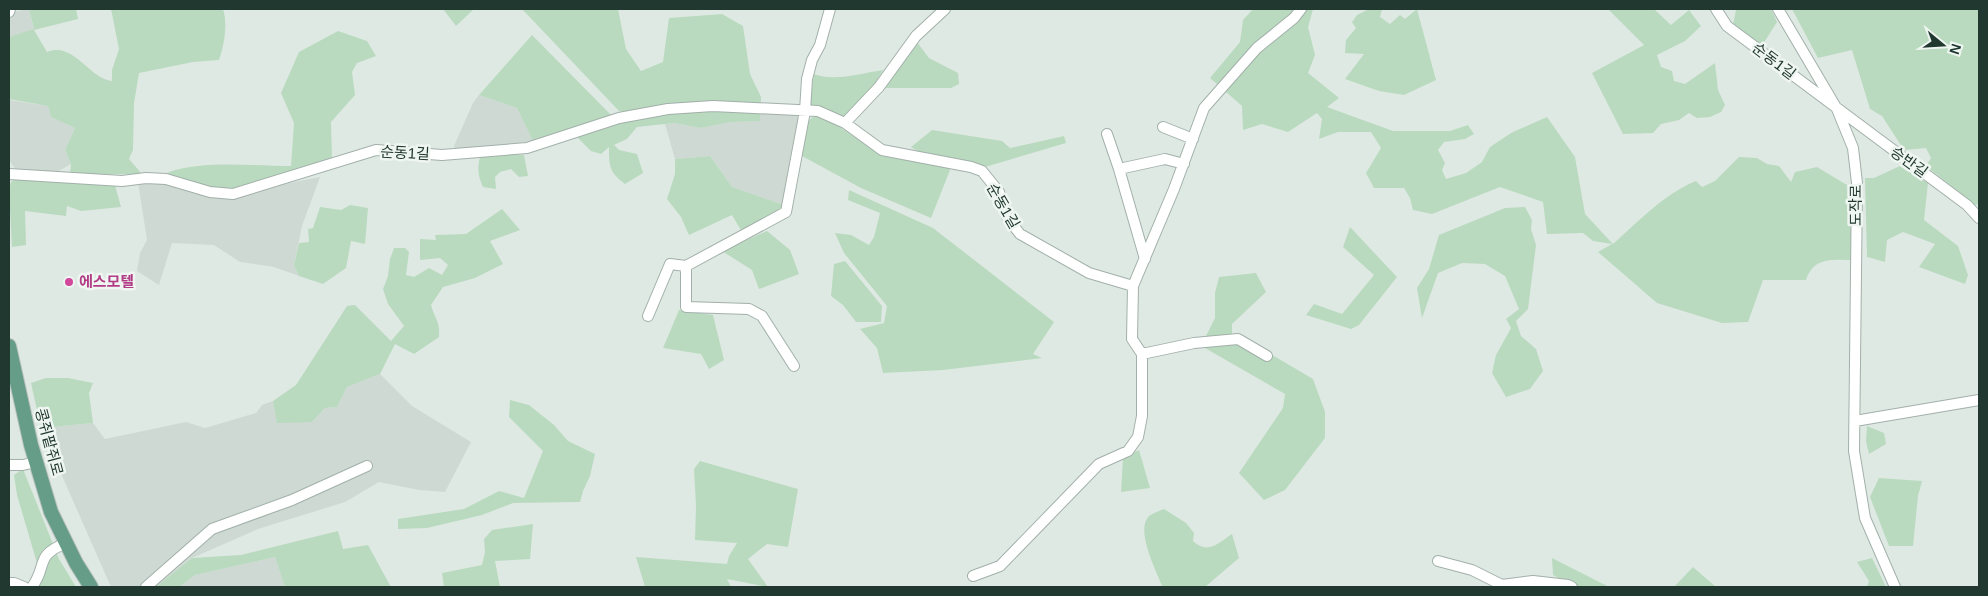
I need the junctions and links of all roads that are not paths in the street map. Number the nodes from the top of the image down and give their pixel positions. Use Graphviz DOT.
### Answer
graph roads {
  1 [pos="830,9"];
  2 [pos="945,9"];
  3 [pos="1301,9"];
  4 [pos="1716,9"];
  5 [pos="1778,9"];
  6 [pos="1837,109"];
  7 [pos="805,110"];
  8 [pos="845,123"];
  9 [pos="1164,127"];
  10 [pos="1107,134"];
  11 [pos="1193,139"];
  12 [pos="1184,164"];
  13 [pos="1119,169"];
  14 [pos="9,174"];
  15 [pos="1979,218"];
  16 [pos="1145,259"];
  17 [pos="686,266"];
  18 [pos="1134,286"];
  19 [pos="648,316"];
  20 [pos="9,346"];
  21 [pos="1142,354"];
  22 [pos="1267,356"];
  23 [pos="794,366"];
  24 [pos="1979,400"];
  25 [pos="1855,421"];
  26 [pos="36,462"];
  27 [pos="9,465"];
  28 [pos="367,466"];
  29 [pos="66,543"];
  30 [pos="1438,561"];
  31 [pos="972,576"];
  32 [pos="9,583"];
  33 [pos="24,587"];
  34 [pos="32,587"];
  35 [pos="91,587"];
  36 [pos="146,587"];
  37 [pos="1572,587"];
  38 [pos="1895,587"];
  1 -- 7 [label="street"];
  2 -- 8 [label="street"];
  3 -- 11 [label="street"];
  4 -- 6 [label="street, 순동1길"];
  5 -- 6 [label="street, 도작로"];
  6 -- 15 [label="street, 승반길"];
  6 -- 25 [label="street, 도작로"];
  7 -- 8 [label="street, 순동1길"];
  7 -- 14 [label="street, 순동1길"];
  7 -- 17 [label="street"];
  8 -- 18 [label="street, 순동1길"];
  9 -- 11 [label="street"];
  10 -- 13 [label="street"];
  11 -- 12 [label="street"];
  12 -- 13 [label="street"];
  12 -- 16 [label="street"];
  13 -- 16 [label="street"];
  16 -- 18 [label="street"];
  17 -- 19 [label="street"];
  17 -- 23 [label="street"];
  18 -- 21 [label="street"];
  20 -- 26 [label="main road, 콩쥐팥쥐로"];
  21 -- 22 [label="street"];
  21 -- 31 [label="street"];
  24 -- 25 [label="street"];
  25 -- 38 [label="street, 도작로"];
  26 -- 27 [label="street"];
  26 -- 29 [label="main road, 콩쥐팥쥐로"];
  28 -- 36 [label="street"];
  29 -- 34 [label="street"];
  29 -- 35 [label="main road, 콩쥐팥쥐로"];
  30 -- 37 [label="street"];
  32 -- 33 [label="street"];
}
